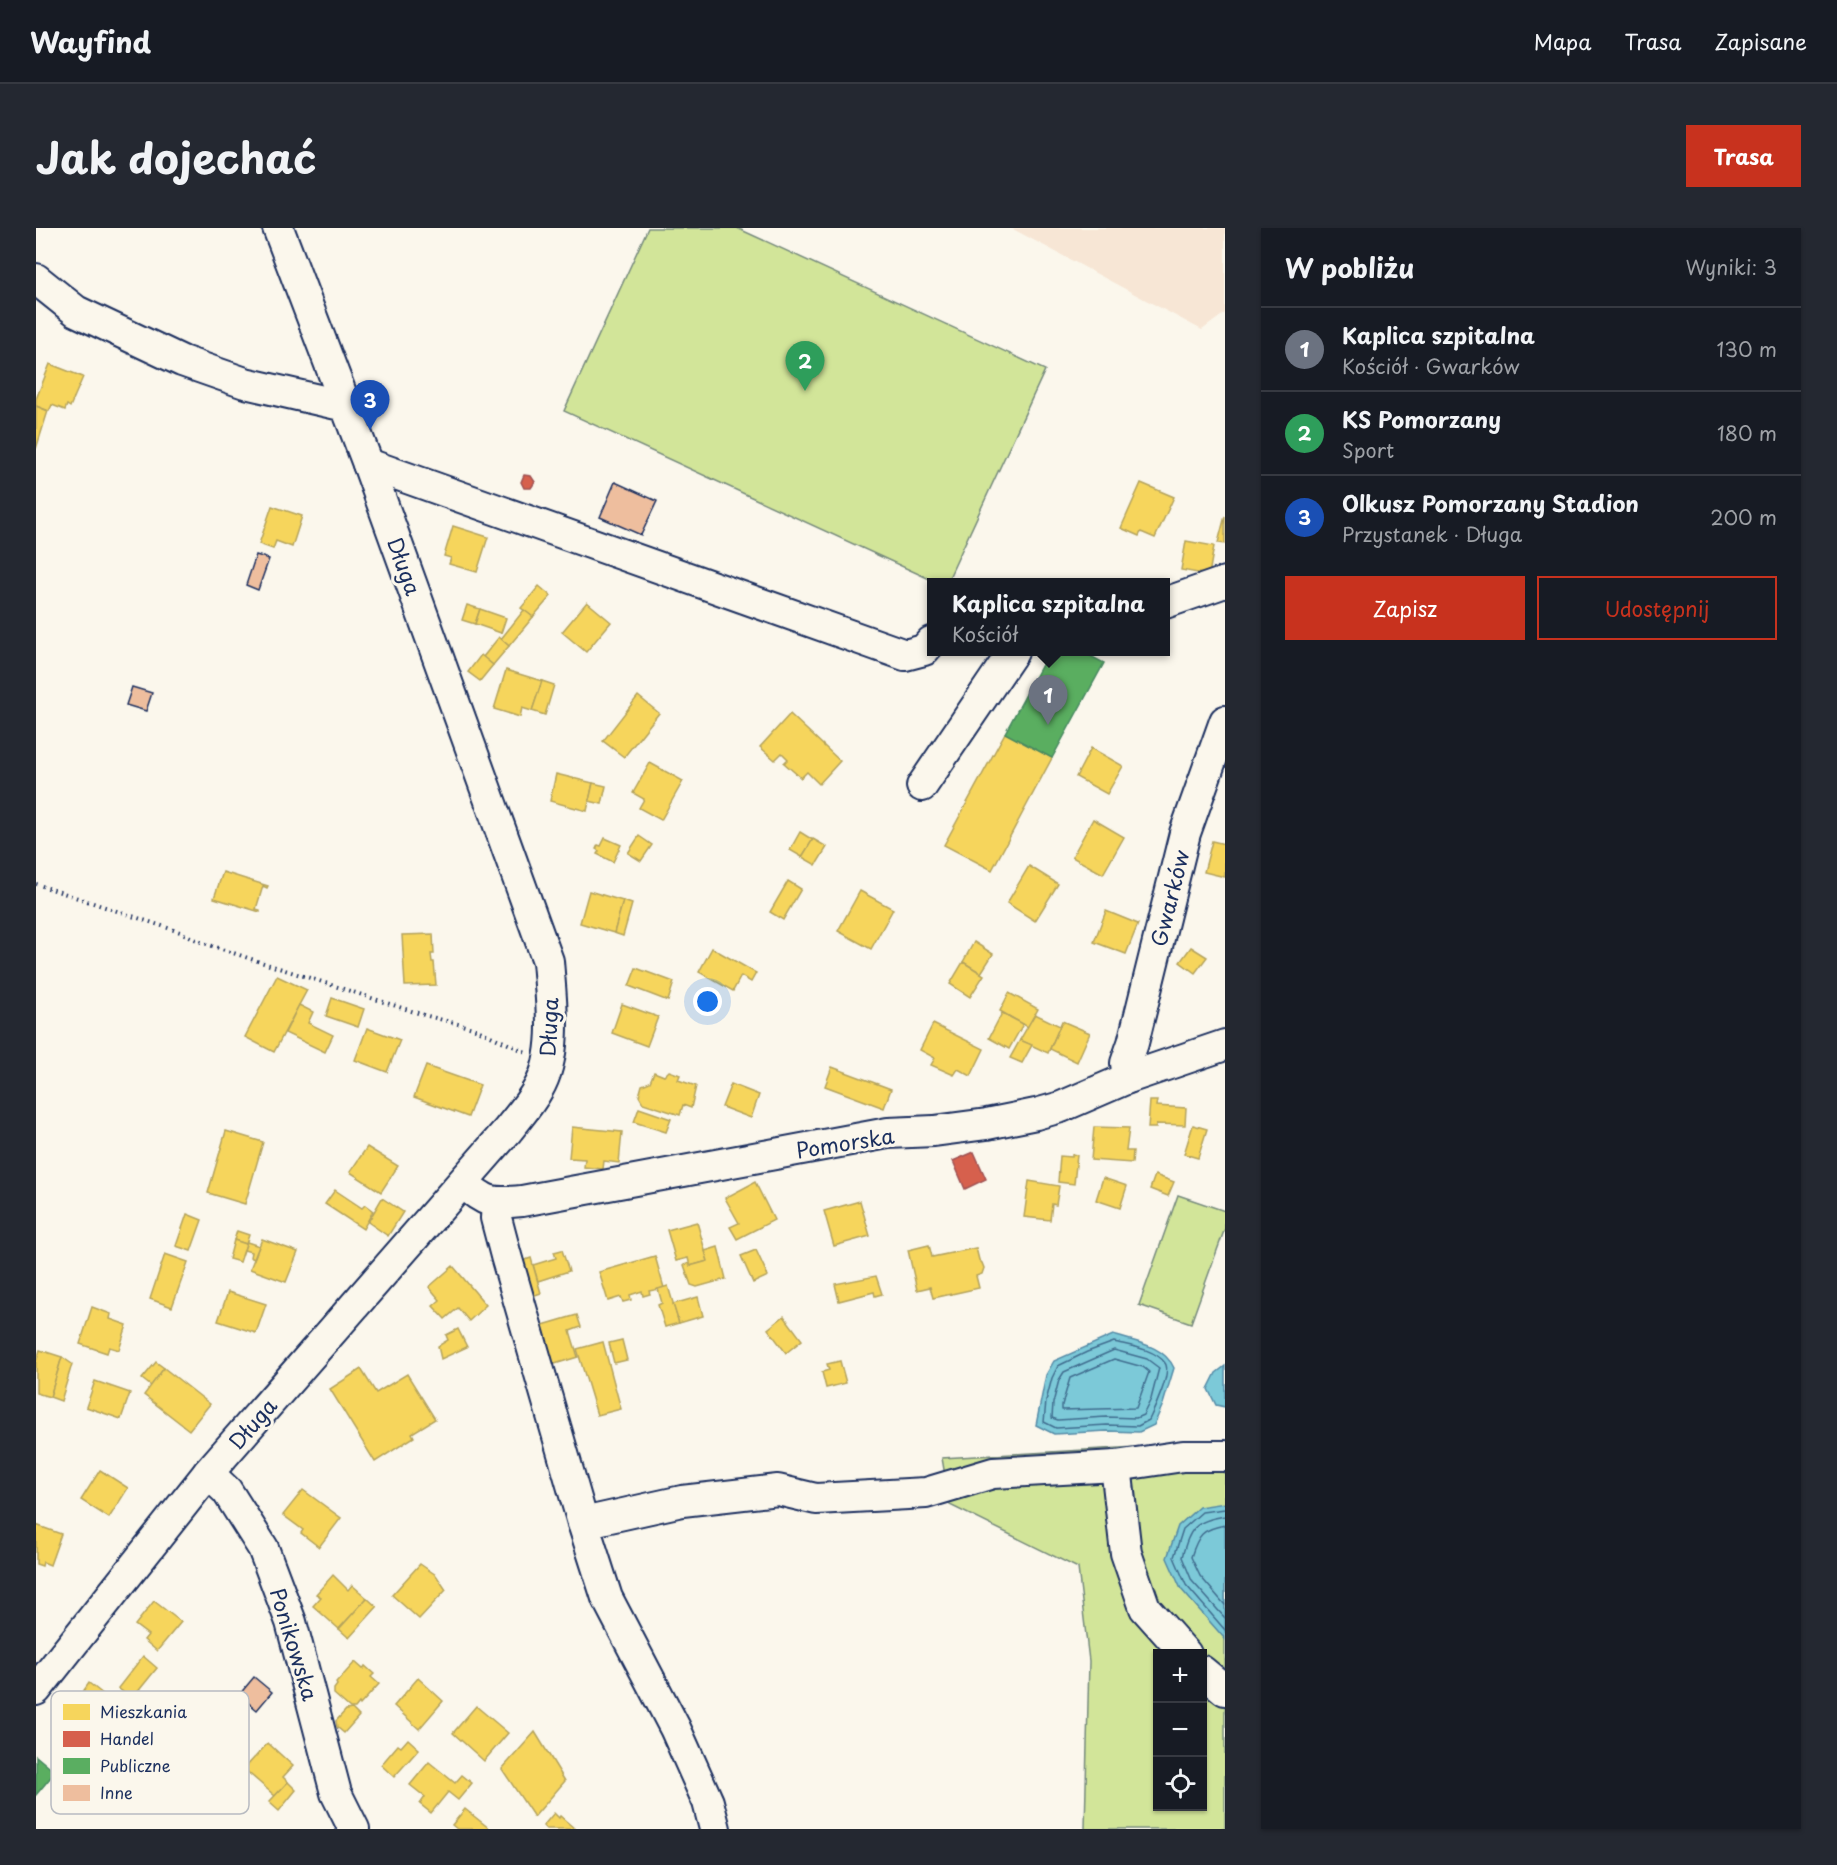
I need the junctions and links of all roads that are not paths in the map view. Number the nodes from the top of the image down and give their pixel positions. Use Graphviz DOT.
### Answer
graph roads {
  1 [pos="278,228"];
  2 [pos="36,279"];
  3 [pos="345,406"];
  4 [pos="368,464"];
  5 [pos="1225,582"];
  6 [pos="1170,601"];
  7 [pos="927,647"];
  8 [pos="1010,656"];
  9 [pos="1225,721"];
  10 [pos="922,786"];
  11 [pos="1225,1045"];
  12 [pos="1128,1078"];
  13 [pos="463,1183"];
  14 [pos="497,1204"];
  15 [pos="1225,1456"];
  16 [pos="1116,1466"];
  17 [pos="208,1473"];
  18 [pos="583,1523"];
  19 [pos="1182,1649"];
  20 [pos="1207,1674"];
  21 [pos="36,1690"];
  22 [pos="1225,1690"];
  23 [pos="354,1829"];
  24 [pos="715,1829"];
  1 -- 3 [label="street, Długa"];
  2 -- 3 [label="street"];
  3 -- 4 [label="street, Długa"];
  4 -- 7 [label="street"];
  4 -- 13 [label="street, Długa"];
  5 -- 6 [label="street"];
  8 -- 10 [label="street"];
  9 -- 12 [label="street, Gwarków"];
  11 -- 12 [label="street, Pomorska"];
  12 -- 14 [label="street, Pomorska"];
  13 -- 14 [label="street"];
  13 -- 17 [label="street, Długa"];
  14 -- 18 [label="street"];
  15 -- 16 [label="street"];
  16 -- 18 [label="street"];
  16 -- 19 [label="street"];
  17 -- 21 [label="street, Długa"];
  17 -- 23 [label="street, Ponikowska"];
  18 -- 24 [label="street"];
  20 -- 22 [label="street"];
}
